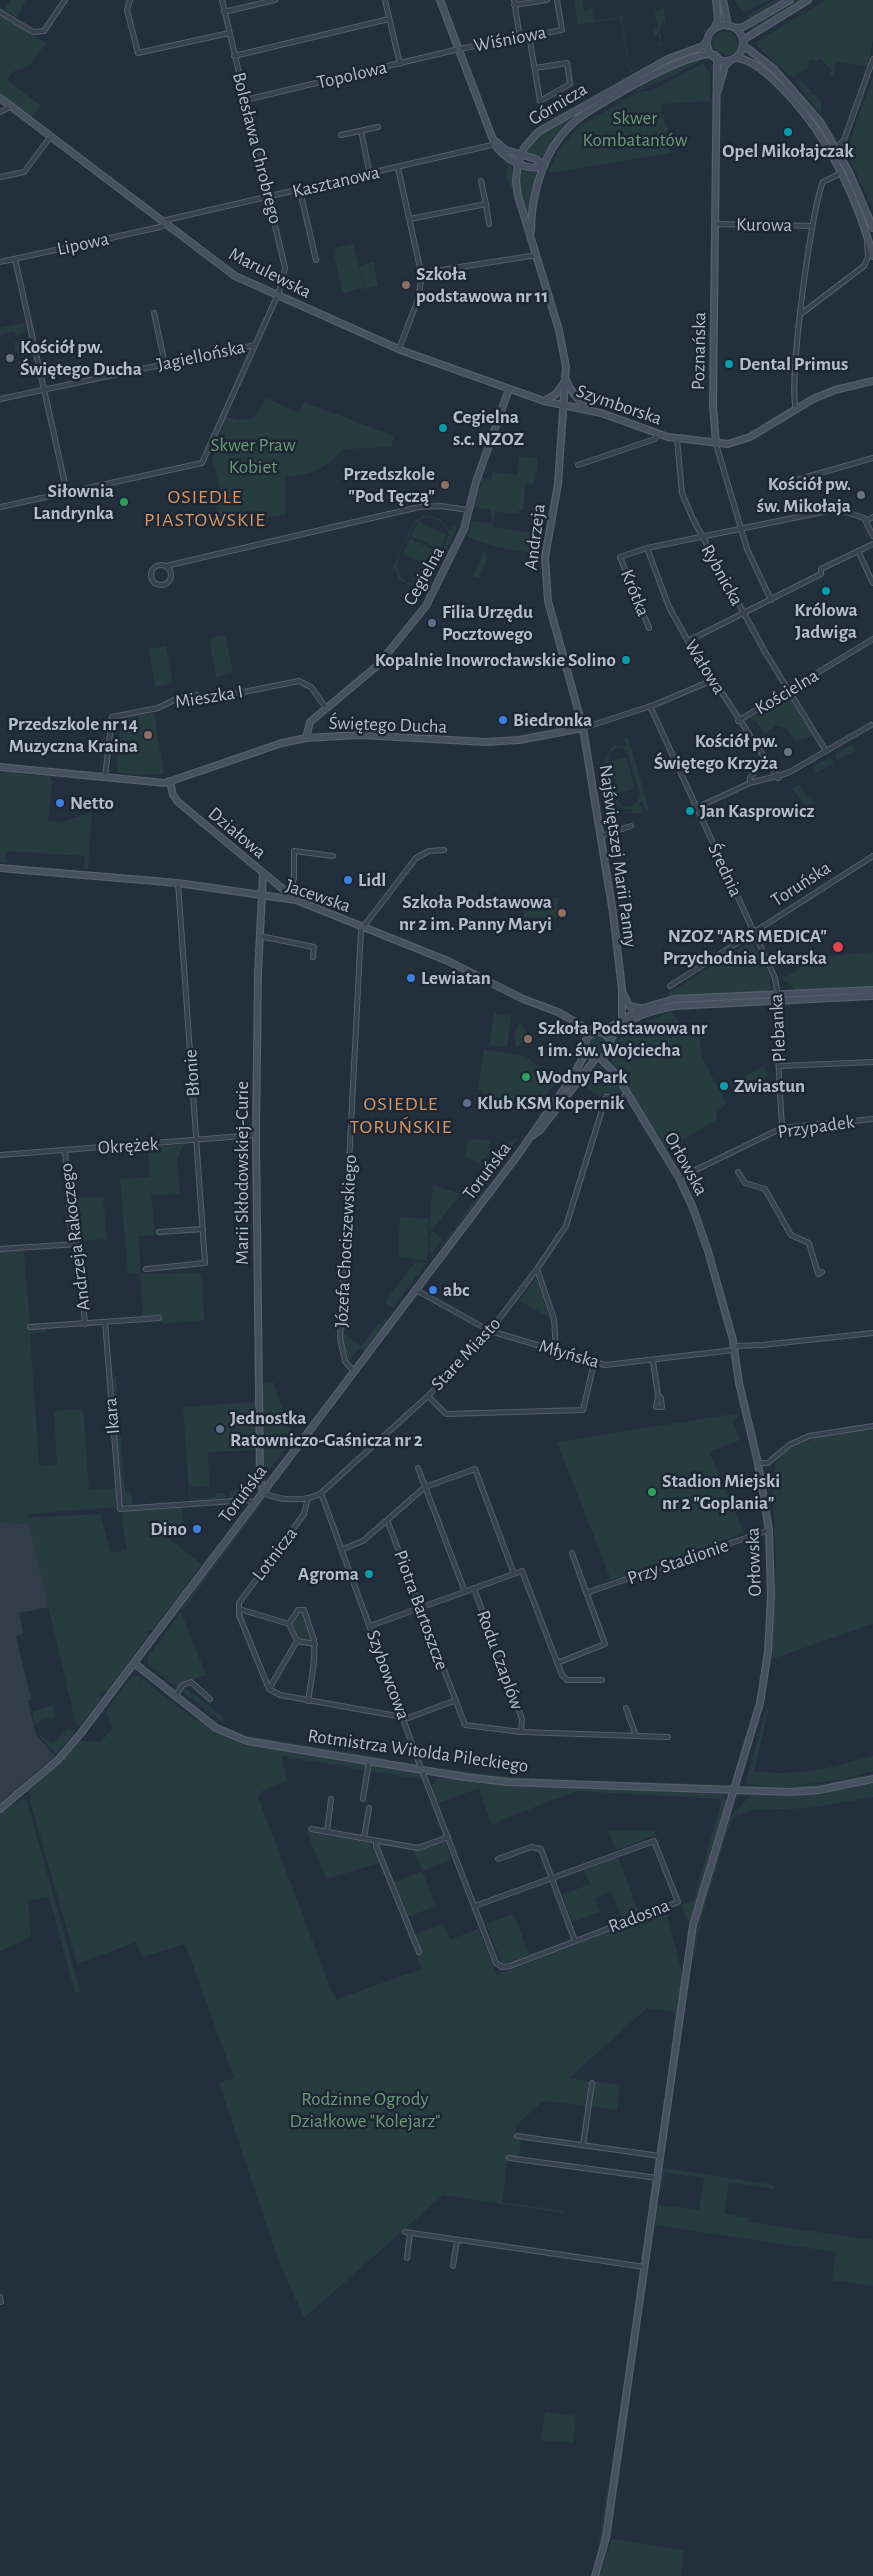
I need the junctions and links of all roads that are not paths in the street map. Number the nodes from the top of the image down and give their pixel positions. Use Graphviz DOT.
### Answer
graph roads {
  1 [pos="65,0"];
  2 [pos="130,0"];
  3 [pos="222,0"];
  4 [pos="275,0"];
  5 [pos="385,0"];
  6 [pos="440,0"];
  7 [pos="547,0"];
  8 [pos="557,0"];
  9 [pos="716,0"];
  10 [pos="723,0"];
  11 [pos="790,0"];
  12 [pos="808,0"];
  13 [pos="514,2"];
  14 [pos="0,12"];
  15 [pos="224,12"];
  16 [pos="389,19"];
  17 [pos="731,27"];
  18 [pos="714,29"];
  19 [pos="229,33"];
  20 [pos="529,35"];
  21 [pos="520,38"];
  22 [pos="706,42"];
  23 [pos="743,43"];
  24 [pos="459,50"];
  25 [pos="234,56"];
  26 [pos="716,56"];
  27 [pos="734,59"];
  28 [pos="873,59"];
  29 [pos="400,64"];
  30 [pos="535,68"];
  31 [pos="717,92"];
  32 [pos="0,98"];
  33 [pos="246,100"];
  34 [pos="12,106"];
  35 [pos="0,112"];
  36 [pos="378,127"];
  37 [pos="361,131"];
  38 [pos="341,135"];
  39 [pos="51,136"];
  40 [pos="496,143"];
  41 [pos="836,148"];
  42 [pos="520,155"];
  43 [pos="518,163"];
  44 [pos="544,166"];
  45 [pos="398,168"];
  46 [pos="841,173"];
  47 [pos="370,175"];
  48 [pos="0,177"];
  49 [pos="481,181"];
  50 [pos="300,191"];
  51 [pos="270,197"];
  52 [pos="486,204"];
  53 [pos="174,218"];
  54 [pos="410,219"];
  55 [pos="164,223"];
  56 [pos="489,224"];
  57 [pos="716,224"];
  58 [pos="812,226"];
  59 [pos="873,228"];
  60 [pos="175,231"];
  61 [pos="531,233"];
  62 [pos="866,233"];
  63 [pos="537,255"];
  64 [pos="873,256"];
  65 [pos="16,259"];
  66 [pos="316,260"];
  67 [pos="0,262"];
  68 [pos="422,273"];
  69 [pos="277,296"];
  70 [pos="154,312"];
  71 [pos="801,314"];
  72 [pos="255,345"];
  73 [pos="399,349"];
  74 [pos="165,364"];
  75 [pos="566,378"];
  76 [pos="873,381"];
  77 [pos="44,389"];
  78 [pos="509,389"];
  79 [pos="0,399"];
  80 [pos="544,401"];
  81 [pos="564,405"];
  82 [pos="796,408"];
  83 [pos="586,409"];
  84 [pos="657,434"];
  85 [pos="676,439"];
  86 [pos="716,444"];
  87 [pos="873,458"];
  88 [pos="578,465"];
  89 [pos="789,482"];
  90 [pos="67,493"];
  91 [pos="0,507"];
  92 [pos="468,510"];
  93 [pos="873,517"];
  94 [pos="866,521"];
  95 [pos="741,528"];
  96 [pos="873,536"];
  97 [pos="701,537"];
  98 [pos="873,544"];
  99 [pos="647,548"];
  100 [pos="858,551"];
  101 [pos="166,566"];
  102 [pos="873,583"];
  103 [pos="771,600"];
  104 [pos="743,613"];
  105 [pos="648,628"];
  106 [pos="873,639"];
  107 [pos="688,641"];
  108 [pos="713,680"];
  109 [pos="789,692"];
  110 [pos="650,706"];
  111 [pos="326,708"];
  112 [pos="738,721"];
  113 [pos="871,725"];
  114 [pos="583,728"];
  115 [pos="306,738"];
  116 [pos="826,751"];
  117 [pos="764,759"];
  118 [pos="0,766"];
  119 [pos="105,778"];
  120 [pos="778,778"];
  121 [pos="170,781"];
  122 [pos="750,783"];
  123 [pos="696,808"];
  124 [pos="631,826"];
  125 [pos="601,836"];
  126 [pos="444,850"];
  127 [pos="333,856"];
  128 [pos="873,856"];
  129 [pos="0,868"];
  130 [pos="263,874"];
  131 [pos="178,882"];
  132 [pos="262,894"];
  133 [pos="288,894"];
  134 [pos="296,900"];
  135 [pos="363,927"];
  136 [pos="754,932"];
  137 [pos="259,936"];
  138 [pos="312,957"];
  139 [pos="670,986"];
  140 [pos="622,989"];
  141 [pos="873,990"];
  142 [pos="777,994"];
  143 [pos="873,996"];
  144 [pos="775,1001"];
  145 [pos="643,1008"];
  146 [pos="622,1020"];
  147 [pos="576,1023"];
  148 [pos="593,1032"];
  149 [pos="602,1032"];
  150 [pos="586,1038"];
  151 [pos="610,1040"];
  152 [pos="586,1052"];
  153 [pos="608,1053"];
  154 [pos="598,1058"];
  155 [pos="873,1062"];
  156 [pos="780,1066"];
  157 [pos="615,1073"];
  158 [pos="630,1097"];
  159 [pos="873,1120"];
  160 [pos="782,1128"];
  161 [pos="256,1135"];
  162 [pos="532,1136"];
  163 [pos="197,1140"];
  164 [pos="65,1150"];
  165 [pos="0,1155"];
  166 [pos="738,1172"];
  167 [pos="679,1178"];
  168 [pos="203,1229"];
  169 [pos="159,1232"];
  170 [pos="72,1244"];
  171 [pos="0,1249"];
  172 [pos="537,1268"];
  173 [pos="146,1269"];
  174 [pos="822,1272"];
  175 [pos="416,1290"];
  176 [pos="159,1318"];
  177 [pos="105,1322"];
  178 [pos="85,1324"];
  179 [pos="30,1327"];
  180 [pos="490,1331"];
  181 [pos="873,1333"];
  182 [pos="734,1348"];
  183 [pos="556,1350"];
  184 [pos="653,1361"];
  185 [pos="594,1363"];
  186 [pos="354,1372"];
  187 [pos="428,1396"];
  188 [pos="658,1396"];
  189 [pos="873,1426"];
  190 [pos="758,1463"];
  191 [pos="418,1468"];
  192 [pos="260,1472"];
  193 [pos="276,1476"];
  194 [pos="425,1488"];
  195 [pos="263,1492"];
  196 [pos="321,1493"];
  197 [pos="308,1498"];
  198 [pos="254,1504"];
  199 [pos="387,1520"];
  200 [pos="769,1530"];
  201 [pos="343,1549"];
  202 [pos="572,1553"];
  203 [pos="514,1574"];
  204 [pos="474,1588"];
  205 [pos="465,1592"];
  206 [pos="586,1593"];
  207 [pos="421,1607"];
  208 [pos="239,1609"];
  209 [pos="289,1624"];
  210 [pos="370,1626"];
  211 [pos="297,1641"];
  212 [pos="315,1644"];
  213 [pos="134,1663"];
  214 [pos="557,1663"];
  215 [pos="602,1680"];
  216 [pos="269,1689"];
  217 [pos="176,1696"];
  218 [pos="210,1699"];
  219 [pos="308,1701"];
  220 [pos="454,1701"];
  221 [pos="626,1708"];
  222 [pos="404,1717"];
  223 [pos="521,1732"];
  224 [pos="636,1736"];
  225 [pos="668,1737"];
  226 [pos="368,1761"];
  227 [pos="422,1770"];
  228 [pos="873,1779"];
  229 [pos="734,1791"];
  230 [pos="331,1799"];
  231 [pos="363,1799"];
  232 [pos="369,1808"];
  233 [pos="0,1809"];
  234 [pos="311,1829"];
  235 [pos="327,1832"];
  236 [pos="448,1837"];
  237 [pos="364,1838"];
  238 [pos="376,1841"];
  239 [pos="498,1859"];
  240 [pos="553,1879"];
  241 [pos="475,1906"];
  242 [pos="575,1940"];
  243 [pos="419,1952"];
  244 [pos="502,1967"];
  245 [pos="592,2083"];
  246 [pos="517,2136"];
  247 [pos="583,2145"];
  248 [pos="660,2156"];
  249 [pos="510,2158"];
  250 [pos="657,2178"];
  251 [pos="405,2232"];
  252 [pos="410,2233"];
  253 [pos="457,2240"];
  254 [pos="407,2258"];
  255 [pos="453,2266"];
  256 [pos="645,2267"];
  257 [pos="595,2576"];
  1 -- 14 [label="street"];
  2 -- 19 [label="street"];
  3 -- 15 [label="street, Bolesława Chrobrego"];
  4 -- 15 [label="street"];
  5 -- 16 [label="street"];
  6 -- 24 [label="street"];
  7 -- 13 [label="street"];
  8 -- 20 [label="street, Wiśniowa"];
  9 -- 18 [label="street"];
  10 -- 17 [label="street"];
  11 -- 17 [label="street"];
  12 -- 23 [label="street"];
  13 -- 21 [label="street"];
  15 -- 19 [label="street, Bolesława Chrobrego"];
  16 -- 25 [label="street"];
  16 -- 29 [label="street"];
  17 -- 18 [label="street"];
  17 -- 23 [label="street"];
  18 -- 22 [label="street"];
  19 -- 25 [label="street, Bolesława Chrobrego"];
  20 -- 21 [label="street, Wiśniowa"];
  20 -- 30 [label="street"];
  21 -- 24 [label="street, Wiśniowa"];
  22 -- 26 [label="street"];
  22 -- 42 [label="street, Górnicza"];
  23 -- 27 [label="street"];
  23 -- 41 [label="street"];
  24 -- 29 [label="street, Topolowa"];
  24 -- 40 [label="street"];
  25 -- 33 [label="street, Bolesława Chrobrego"];
  26 -- 27 [label="street"];
  26 -- 31 [label="street, Poznańska"];
  26 -- 44 [label="street, Górnicza"];
  27 -- 31 [label="street, Poznańska"];
  27 -- 46 [label="street"];
  28 -- 41 [label="street"];
  29 -- 33 [label="street, Topolowa"];
  30 -- 30 [label="street"];
  31 -- 57 [label="street, Poznańska"];
  32 -- 34 [label="street, Marulewska"];
  33 -- 51 [label="street, Bolesława Chrobrego"];
  34 -- 35 [label="street"];
  34 -- 39 [label="street, Marulewska"];
  36 -- 37 [label="street"];
  37 -- 38 [label="street"];
  37 -- 47 [label="street"];
  39 -- 48 [label="street"];
  39 -- 55 [label="street, Marulewska"];
  40 -- 42 [label="street"];
  40 -- 43 [label="street"];
  40 -- 45 [label="street, Kasztanowa"];
  41 -- 59 [label="street"];
  42 -- 43 [label="street, Górnicza"];
  42 -- 44 [label="street"];
  43 -- 44 [label="street"];
  43 -- 61 [label="street, Szymborska"];
  44 -- 61 [label="street, Szymborska"];
  45 -- 47 [label="street, Kasztanowa"];
  45 -- 54 [label="street"];
  46 -- 58 [label="street"];
  46 -- 62 [label="street"];
  47 -- 50 [label="street, Kasztanowa"];
  49 -- 52 [label="street"];
  50 -- 51 [label="street, Kasztanowa"];
  50 -- 66 [label="street"];
  51 -- 53 [label="street, Kasztanowa"];
  51 -- 69 [label="street, Bolesława Chrobrego"];
  52 -- 54 [label="street"];
  52 -- 56 [label="street"];
  53 -- 55 [label="street, Kasztanowa"];
  53 -- 60 [label="street"];
  54 -- 68 [label="street"];
  55 -- 60 [label="street, Marulewska"];
  55 -- 65 [label="street, Lipowa"];
  57 -- 58 [label="street, Kurowa"];
  57 -- 86 [label="street, Poznańska"];
  58 -- 71 [label="street"];
  60 -- 69 [label="street, Marulewska"];
  61 -- 63 [label="street, Szymborska"];
  62 -- 64 [label="street"];
  62 -- 71 [label="street"];
  63 -- 68 [label="street"];
  63 -- 75 [label="street, Szymborska"];
  65 -- 67 [label="street, Lipowa"];
  65 -- 77 [label="street"];
  68 -- 73 [label="street"];
  69 -- 72 [label="street, Bolesława Chrobrego"];
  69 -- 73 [label="street, Marulewska"];
  70 -- 74 [label="street"];
  71 -- 82 [label="street"];
  72 -- 74 [label="street, Jagiellońska"];
  72 -- 90 [label="street, Bolesława Chrobrego"];
  73 -- 78 [label="street, Marulewska"];
  74 -- 77 [label="street, Jagiellońska"];
  75 -- 80 [label="street"];
  75 -- 81 [label="street, Szymborska"];
  75 -- 83 [label="street"];
  76 -- 82 [label="street, Szymborska"];
  77 -- 79 [label="street, Jagiellońska"];
  77 -- 90 [label="street"];
  78 -- 80 [label="street, Marulewska"];
  78 -- 92 [label="street, Cegielna"];
  80 -- 81 [label="street, Marulewska"];
  81 -- 83 [label="street, Szymborska"];
  81 -- 114 [label="street, Andrzeja"];
  82 -- 86 [label="street, Szymborska"];
  83 -- 84 [label="street, Szymborska"];
  84 -- 85 [label="street, Szymborska"];
  84 -- 88 [label="street"];
  85 -- 86 [label="street, Szymborska"];
  85 -- 97 [label="street, Rybnicka"];
  86 -- 95 [label="street, Poznańska"];
  87 -- 89 [label="street"];
  90 -- 91 [label="street"];
  92 -- 101 [label="street"];
  92 -- 111 [label="street, Cegielna"];
  93 -- 94 [label="street"];
  94 -- 95 [label="street"];
  94 -- 96 [label="street"];
  95 -- 97 [label="street"];
  95 -- 103 [label="street, Poznańska"];
  97 -- 99 [label="street"];
  97 -- 104 [label="street, Rybnicka"];
  98 -- 100 [label="street"];
  99 -- 105 [label="street, Krótka"];
  99 -- 107 [label="street, Wałowa"];
  100 -- 102 [label="street"];
  100 -- 103 [label="street"];
  101 -- 101 [label="street"];
  103 -- 104 [label="street"];
  104 -- 107 [label="street"];
  104 -- 109 [label="street, Rybnicka"];
  106 -- 109 [label="street, Kościelna"];
  107 -- 108 [label="street, Wałowa"];
  108 -- 110 [label="street, Świętego Ducha"];
  108 -- 112 [label="street, Wałowa"];
  109 -- 112 [label="street, Kościelna"];
  109 -- 116 [label="street, Rybnicka"];
  110 -- 114 [label="street, Świętego Ducha"];
  110 -- 123 [label="street, Średnia"];
  111 -- 115 [label="street, Cegielna"];
  111 -- 119 [label="street, Mieszka I"];
  112 -- 117 [label="street, Wałowa"];
  113 -- 116 [label="street"];
  114 -- 115 [label="street, Świętego Ducha"];
  114 -- 125 [label="street, Najświętszej Marii Panny"];
  115 -- 121 [label="street, Świętego Ducha"];
  116 -- 120 [label="street"];
  117 -- 120 [label="street, Wałowa"];
  117 -- 122 [label="street"];
  118 -- 119 [label="street, Świętego Ducha"];
  119 -- 121 [label="street, Świętego Ducha"];
  120 -- 122 [label="street"];
  121 -- 130 [label="street, Działowa"];
  122 -- 123 [label="street"];
  123 -- 136 [label="street, Średnia"];
  124 -- 125 [label="street"];
  125 -- 140 [label="street, Najświętszej Marii Panny"];
  126 -- 135 [label="street"];
  127 -- 133 [label="street"];
  128 -- 136 [label="street, Toruńska"];
  129 -- 131 [label="street, Jacewska"];
  130 -- 132 [label="street, Marii Skłodowskiej-Curie"];
  130 -- 133 [label="street, Działowa"];
  131 -- 132 [label="street, Jacewska"];
  131 -- 163 [label="street, Błonie"];
  132 -- 134 [label="street, Jacewska"];
  132 -- 137 [label="street, Marii Skłodowskiej-Curie"];
  133 -- 134 [label="street, Działowa"];
  134 -- 135 [label="street, Jacewska"];
  135 -- 147 [label="street, Jacewska"];
  135 -- 186 [label="street, Józefa Chociszewskiego"];
  136 -- 139 [label="street, Toruńska"];
  136 -- 142 [label="street, Plebanka"];
  137 -- 138 [label="street"];
  137 -- 161 [label="street, Marii Skłodowskiej-Curie"];
  140 -- 145 [label="street, Najświętszej Marii Panny"];
  140 -- 146 [label="street, Najświętszej Marii Panny"];
  141 -- 142 [label="street"];
  142 -- 144 [label="street, Plebanka"];
  142 -- 145 [label="street"];
  143 -- 144 [label="street"];
  144 -- 151 [label="street"];
  144 -- 156 [label="street, Plebanka"];
  145 -- 146 [label="street"];
  146 -- 149 [label="street"];
  147 -- 148 [label="street, Jacewska"];
  147 -- 150 [label="street, Jacewska"];
  148 -- 149 [label="street"];
  148 -- 150 [label="street"];
  149 -- 151 [label="street"];
  150 -- 152 [label="street"];
  151 -- 153 [label="street"];
  152 -- 154 [label="street"];
  152 -- 162 [label="street, Toruńska"];
  153 -- 154 [label="street"];
  153 -- 157 [label="street, Orłowska"];
  154 -- 157 [label="street, Orłowska"];
  154 -- 162 [label="street, Toruńska"];
  155 -- 156 [label="street"];
  156 -- 160 [label="street, Plebanka"];
  157 -- 158 [label="street, Orłowska"];
  158 -- 167 [label="street, Orłowska"];
  158 -- 172 [label="street, Stare Miasto"];
  159 -- 160 [label="street, Przypadek"];
  160 -- 167 [label="street, Przypadek"];
  161 -- 163 [label="street, Okrężek"];
  161 -- 192 [label="street, Marii Skłodowskiej-Curie"];
  162 -- 175 [label="street, Toruńska"];
  163 -- 164 [label="street, Okrężek"];
  163 -- 168 [label="street, Błonie"];
  164 -- 165 [label="street, Okrężek"];
  164 -- 170 [label="street, Andrzeja Rakoczego"];
  166 -- 174 [label="street"];
  167 -- 182 [label="street, Orłowska"];
  168 -- 169 [label="street"];
  168 -- 173 [label="street, Błonie"];
  170 -- 171 [label="street"];
  170 -- 178 [label="street, Andrzeja Rakoczego"];
  172 -- 180 [label="street, Stare Miasto"];
  172 -- 183 [label="street"];
  175 -- 180 [label="street, Młyńska"];
  175 -- 186 [label="street, Toruńska"];
  176 -- 177 [label="street"];
  177 -- 178 [label="street"];
  177 -- 198 [label="street, Ikara"];
  178 -- 179 [label="street"];
  180 -- 183 [label="street, Młyńska"];
  180 -- 187 [label="street, Stare Miasto"];
  181 -- 182 [label="street, Młyńska"];
  182 -- 184 [label="street, Młyńska"];
  182 -- 190 [label="street, Orłowska"];
  183 -- 185 [label="street, Młyńska"];
  184 -- 185 [label="street, Młyńska"];
  184 -- 188 [label="street"];
  185 -- 187 [label="street"];
  186 -- 193 [label="street, Toruńska"];
  187 -- 196 [label="street, Stare Miasto"];
  189 -- 190 [label="street"];
  190 -- 200 [label="street, Orłowska"];
  191 -- 194 [label="street"];
  192 -- 193 [label="street"];
  192 -- 195 [label="street, Marii Skłodowskiej-Curie"];
  193 -- 195 [label="street, Toruńska"];
  194 -- 199 [label="street"];
  194 -- 203 [label="street"];
  194 -- 205 [label="street"];
  195 -- 197 [label="street, Stare Miasto"];
  195 -- 198 [label="street, Toruńska"];
  196 -- 197 [label="street, Stare Miasto"];
  196 -- 201 [label="street, Szybowcowa"];
  197 -- 208 [label="street, Lotnicza"];
  198 -- 213 [label="street, Toruńska"];
  199 -- 201 [label="street"];
  199 -- 207 [label="street, Piotra Bartoszcze"];
  200 -- 206 [label="street, Przy Stadionie"];
  200 -- 229 [label="street, Orłowska"];
  201 -- 210 [label="street, Szybowcowa"];
  202 -- 206 [label="street"];
  203 -- 204 [label="street"];
  203 -- 214 [label="street"];
  204 -- 205 [label="street"];
  204 -- 223 [label="street, Rodu Czaplów"];
  205 -- 207 [label="street"];
  206 -- 214 [label="street"];
  207 -- 210 [label="street"];
  207 -- 220 [label="street, Piotra Bartoszcze"];
  208 -- 209 [label="street"];
  208 -- 216 [label="street"];
  209 -- 211 [label="street"];
  209 -- 212 [label="street"];
  210 -- 222 [label="street, Szybowcowa"];
  211 -- 212 [label="street"];
  211 -- 216 [label="street"];
  212 -- 219 [label="street"];
  213 -- 217 [label="street, Rotmistrza Witolda Pileckiego"];
  213 -- 233 [label="street, Toruńska"];
  214 -- 215 [label="street"];
  216 -- 219 [label="street"];
  217 -- 218 [label="street"];
  217 -- 226 [label="street, Rotmistrza Witolda Pileckiego"];
  219 -- 222 [label="street"];
  220 -- 222 [label="street"];
  220 -- 223 [label="street, Piotra Bartoszcze"];
  221 -- 224 [label="street"];
  222 -- 227 [label="street, Szybowcowa"];
  223 -- 224 [label="street"];
  224 -- 225 [label="street"];
  226 -- 227 [label="street, Rotmistrza Witolda Pileckiego"];
  226 -- 231 [label="street"];
  227 -- 229 [label="street, Rotmistrza Witolda Pileckiego"];
  227 -- 236 [label="street, Szybowcowa"];
  228 -- 229 [label="street, Rotmistrza Witolda Pileckiego"];
  229 -- 248 [label="street, Orłowska"];
  230 -- 235 [label="street"];
  232 -- 237 [label="street"];
  234 -- 235 [label="street"];
  235 -- 237 [label="street"];
  236 -- 238 [label="street"];
  236 -- 241 [label="street, Szybowcowa"];
  237 -- 238 [label="street"];
  238 -- 243 [label="street"];
  239 -- 240 [label="street"];
  240 -- 241 [label="street, Radosna"];
  240 -- 242 [label="street"];
  240 -- 242 [label="street, Radosna"];
  241 -- 244 [label="street, Szybowcowa"];
  242 -- 244 [label="street, Radosna"];
  245 -- 247 [label="street"];
  246 -- 247 [label="street"];
  247 -- 248 [label="street"];
  248 -- 250 [label="street, Orłowska"];
  249 -- 250 [label="street"];
  250 -- 256 [label="street, Orłowska"];
  251 -- 252 [label="street"];
  252 -- 253 [label="street"];
  252 -- 254 [label="street"];
  253 -- 255 [label="street"];
  253 -- 256 [label="street"];
  256 -- 257 [label="street, Orłowska"];
}
